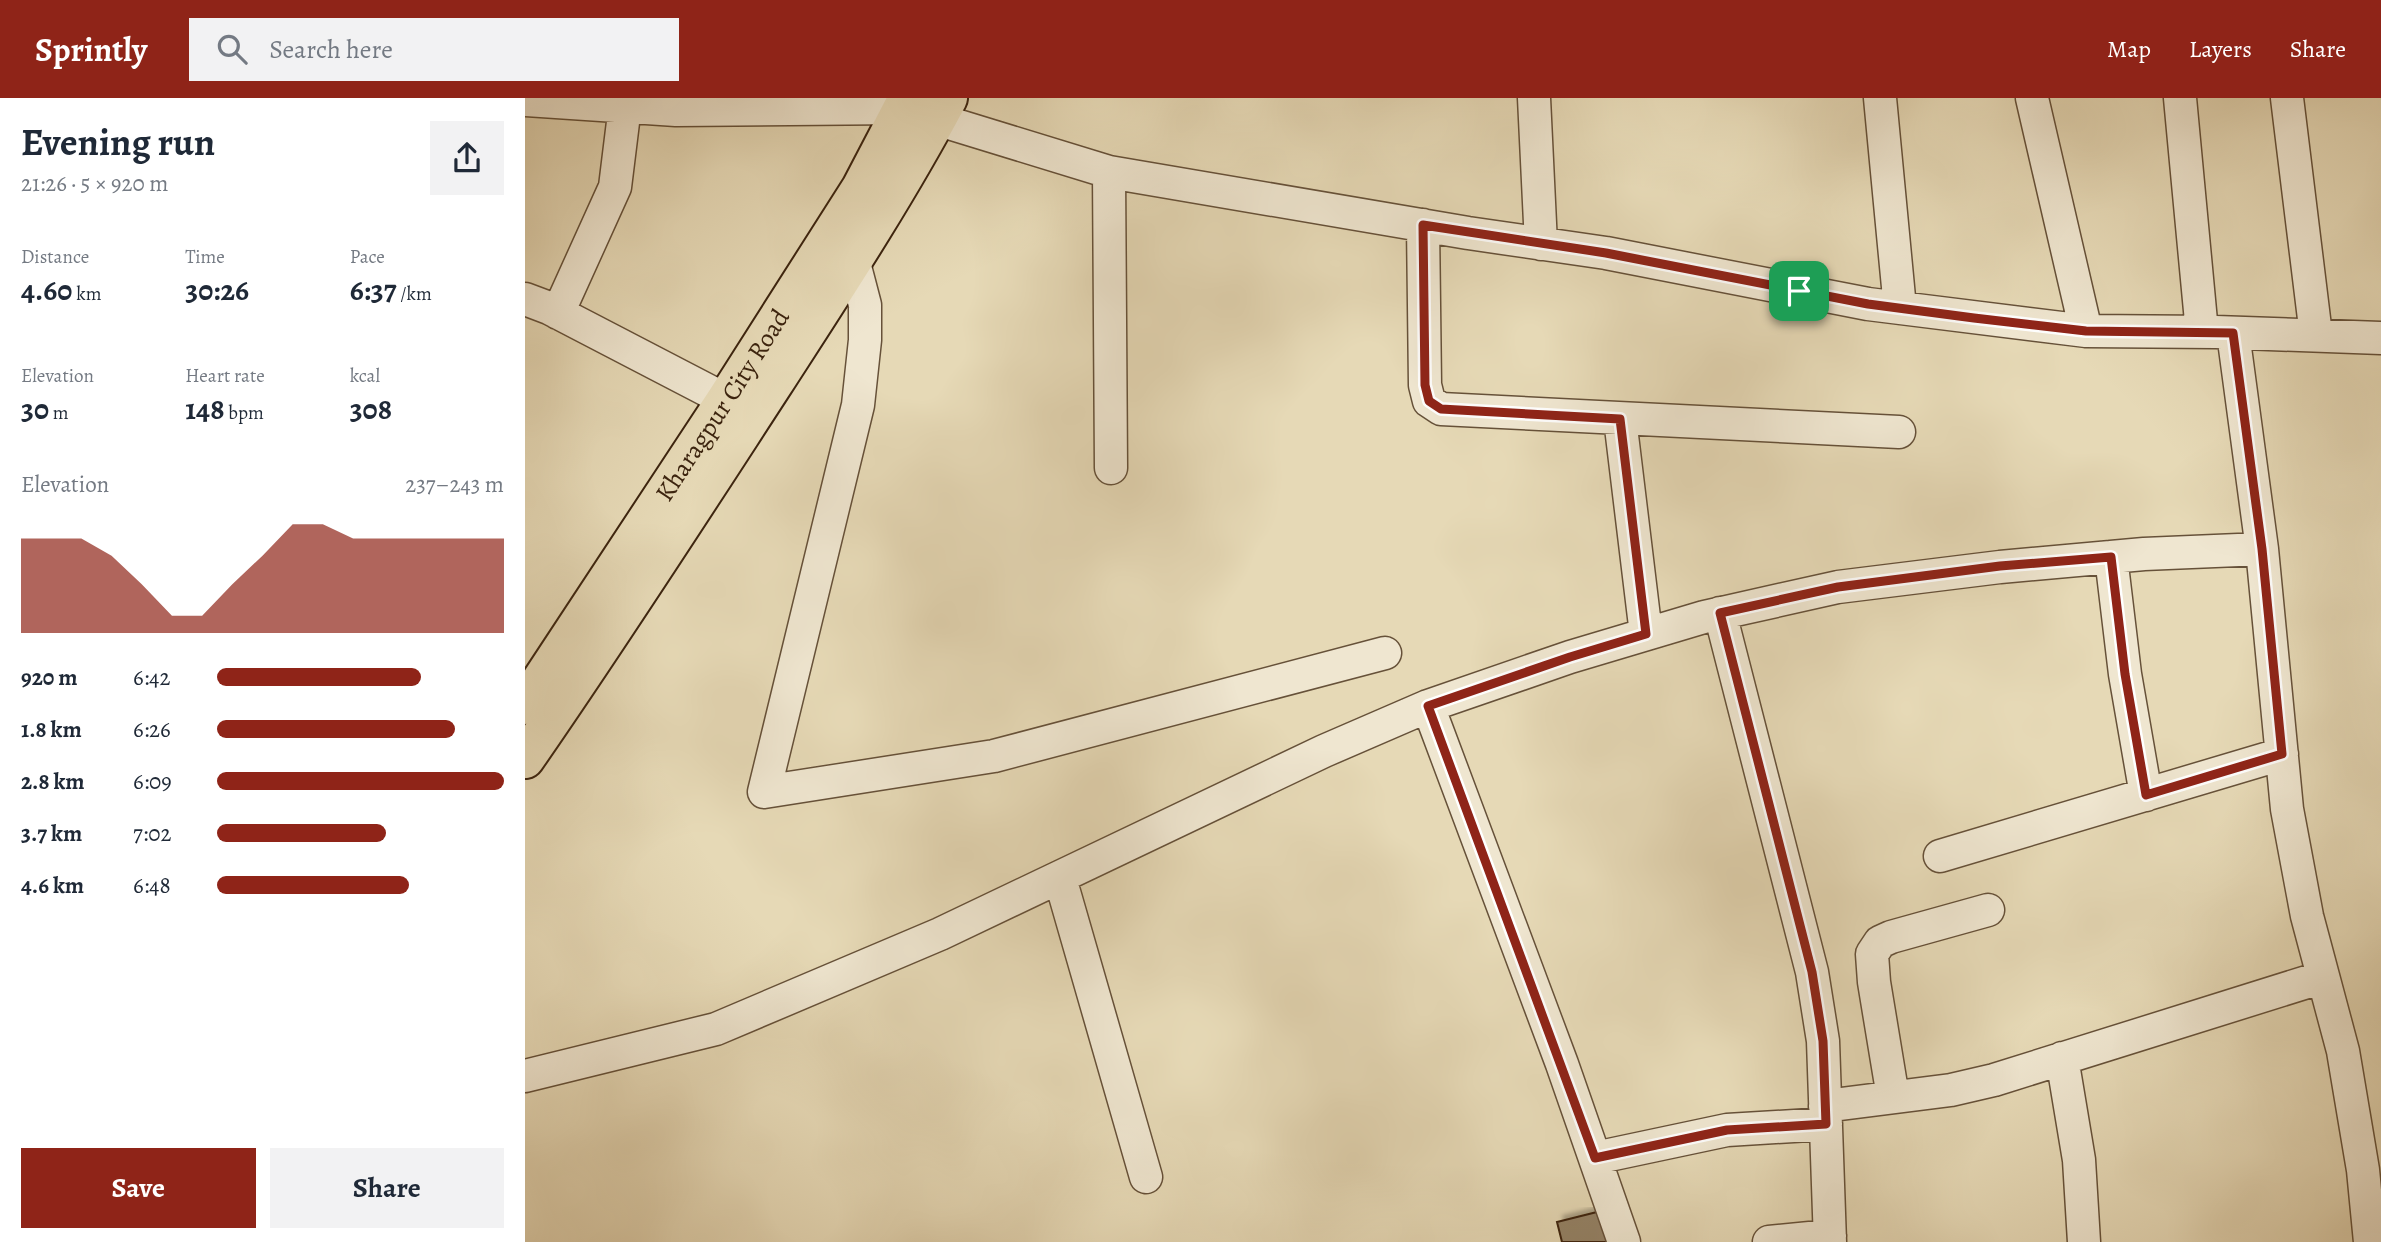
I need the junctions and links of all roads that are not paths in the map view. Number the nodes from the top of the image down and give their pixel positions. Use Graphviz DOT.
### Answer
graph roads {
  1 [pos="1534,98"];
  2 [pos="1881,98"];
  3 [pos="2032,98"];
  4 [pos="2180,98"];
  5 [pos="2287,98"];
  6 [pos="525,100"];
  7 [pos="625,106"];
  8 [pos="924,106"];
  9 [pos="1109,172"];
  10 [pos="1423,225"];
  11 [pos="1541,244"];
  12 [pos="853,259"];
  13 [pos="525,299"];
  14 [pos="1900,308"];
  15 [pos="558,313"];
  16 [pos="2086,331"];
  17 [pos="2202,332"];
  18 [pos="2233,333"];
  19 [pos="2316,335"];
  20 [pos="2381,338"];
  21 [pos="726,400"];
  22 [pos="1620,419"];
  23 [pos="1899,432"];
  24 [pos="1111,468"];
  25 [pos="2262,549"];
  26 [pos="2111,557"];
  27 [pos="1720,613"];
  28 [pos="1646,634"];
  29 [pos="1385,653"];
  30 [pos="525,705"];
  31 [pos="1428,706"];
  32 [pos="2282,754"];
  33 [pos="525,759"];
  34 [pos="2146,795"];
  35 [pos="1940,856"];
  36 [pos="1060,878"];
  37 [pos="1988,910"];
  38 [pos="2323,977"];
  39 [pos="2062,1059"];
  40 [pos="525,1076"];
  41 [pos="1893,1097"];
  42 [pos="1825,1115"];
  43 [pos="1595,1158"];
  44 [pos="1146,1177"];
  45 [pos="1830,1239"];
  46 [pos="1624,1242"];
  47 [pos="1769,1242"];
  48 [pos="2084,1242"];
  49 [pos="2370,1242"];
  1 -- 11 [label="street"];
  2 -- 14 [label="street"];
  3 -- 16 [label="street"];
  4 -- 17 [label="street"];
  5 -- 19 [label="street"];
  6 -- 7 [label="street"];
  7 -- 8 [label="street"];
  7 -- 15 [label="street"];
  8 -- 9 [label="street"];
  8 -- 12 [label="main road"];
  8 -- 21 [label="main road, Kharagpur City Road"];
  9 -- 10 [label="street"];
  9 -- 24 [label="street"];
  10 -- 11 [label="street"];
  10 -- 22 [label="street"];
  11 -- 14 [label="street"];
  12 -- 29 [label="street"];
  12 -- 33 [label="main road"];
  13 -- 15 [label="street"];
  14 -- 16 [label="street"];
  15 -- 21 [label="street"];
  16 -- 17 [label="street"];
  17 -- 18 [label="street"];
  18 -- 19 [label="street"];
  18 -- 25 [label="street"];
  19 -- 20 [label="street"];
  21 -- 30 [label="main road, Kharagpur City Road"];
  22 -- 23 [label="street"];
  22 -- 28 [label="street"];
  25 -- 26 [label="street"];
  25 -- 32 [label="street"];
  26 -- 27 [label="street"];
  26 -- 34 [label="street"];
  27 -- 28 [label="street"];
  27 -- 42 [label="street"];
  28 -- 31 [label="street"];
  31 -- 36 [label="street"];
  31 -- 43 [label="street"];
  32 -- 34 [label="street"];
  32 -- 38 [label="street"];
  34 -- 35 [label="street"];
  36 -- 40 [label="street"];
  36 -- 44 [label="street"];
  37 -- 41 [label="street"];
  38 -- 39 [label="street"];
  38 -- 49 [label="street"];
  39 -- 41 [label="street"];
  39 -- 48 [label="street"];
  41 -- 42 [label="street"];
  42 -- 43 [label="street"];
  42 -- 45 [label="street"];
  43 -- 46 [label="street"];
  45 -- 47 [label="street"];
}
